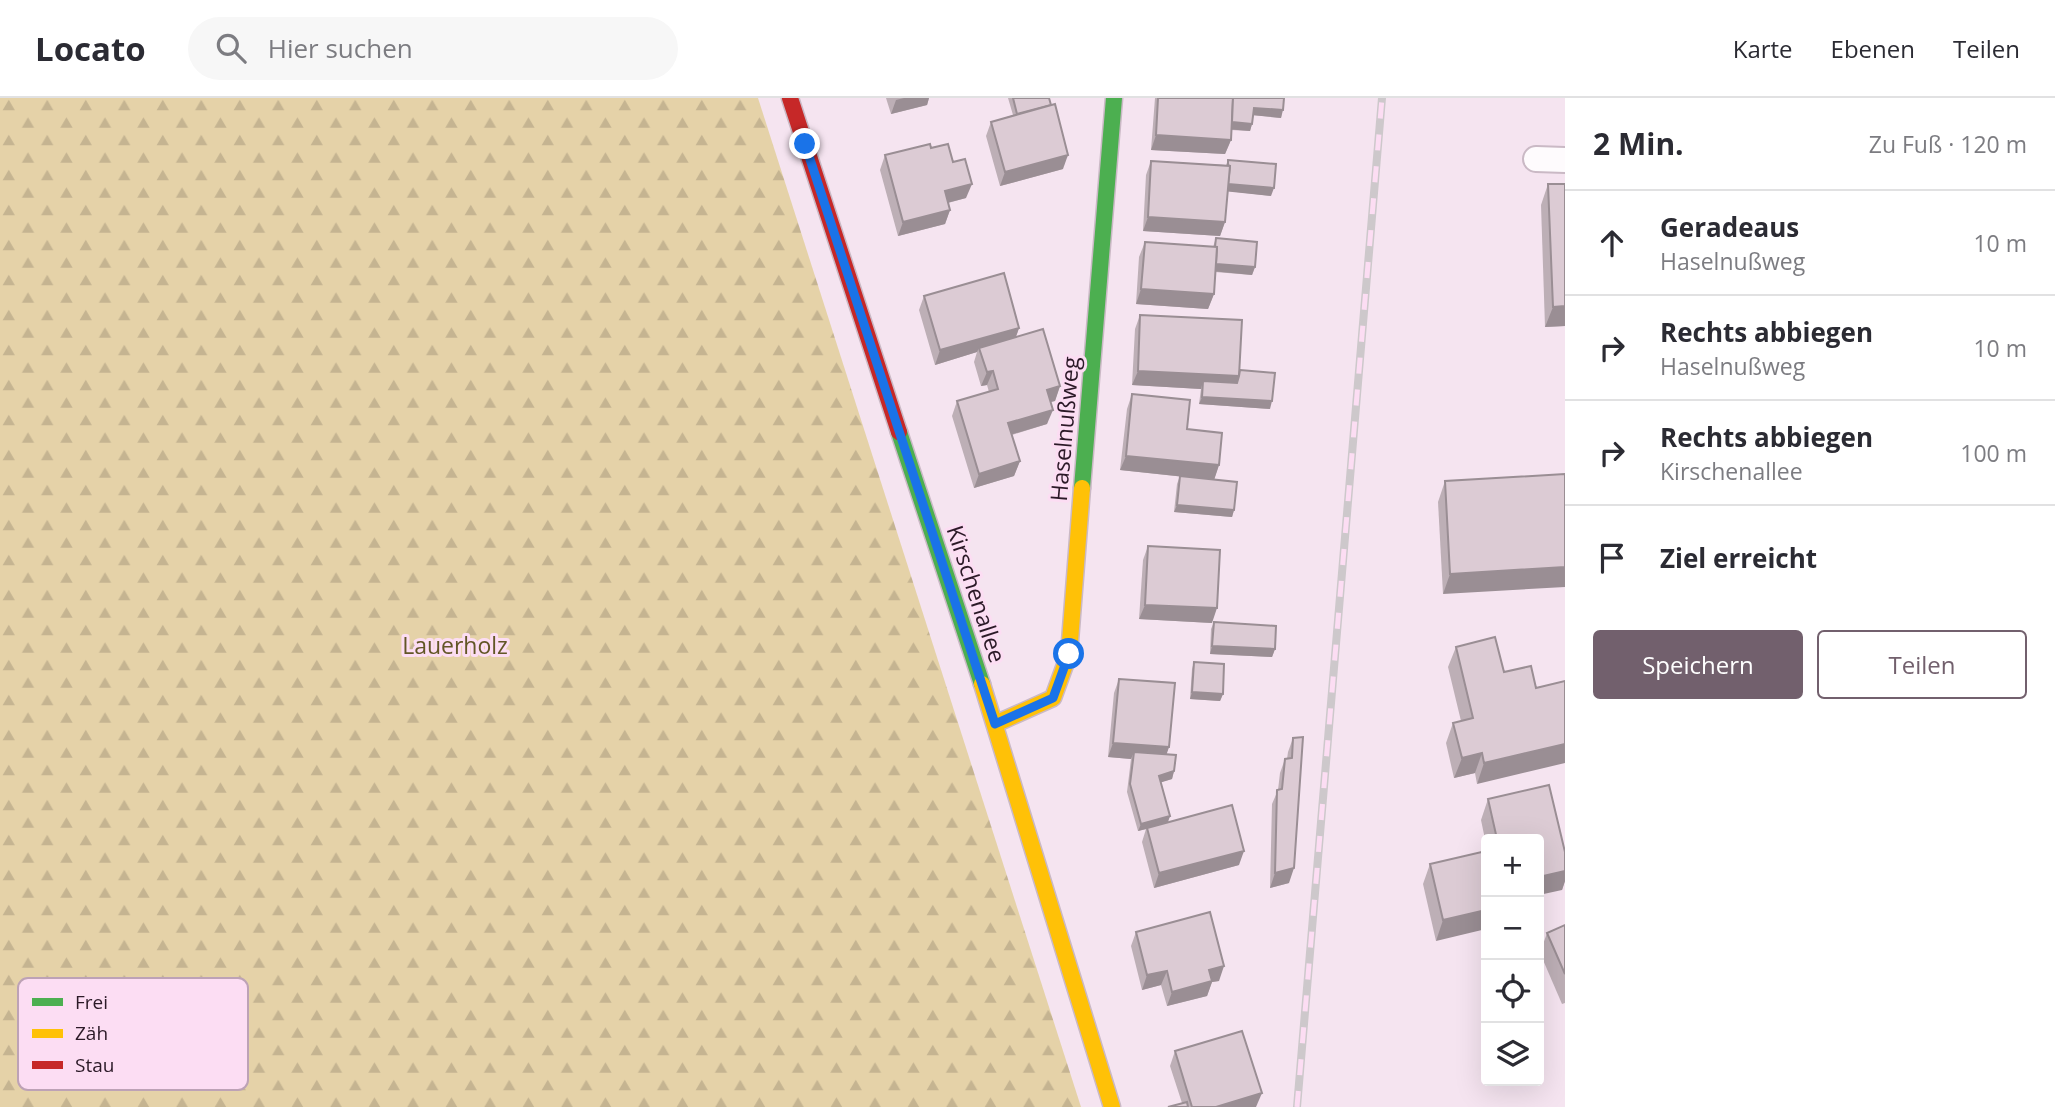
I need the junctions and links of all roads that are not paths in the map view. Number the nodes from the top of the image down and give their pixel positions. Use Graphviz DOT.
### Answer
graph roads {
  1 [pos="790,98"];
  2 [pos="1114,98"];
  3 [pos="1536,159"];
  4 [pos="1565,160"];
  5 [pos="995,724"];
  6 [pos="1112,1107"];
  1 -- 5 [label="street, Kirschenallee"];
  2 -- 5 [label="street, Haselnußweg"];
  3 -- 4 [label="lane"];
  5 -- 6 [label="street, Kirschenallee"];
}
